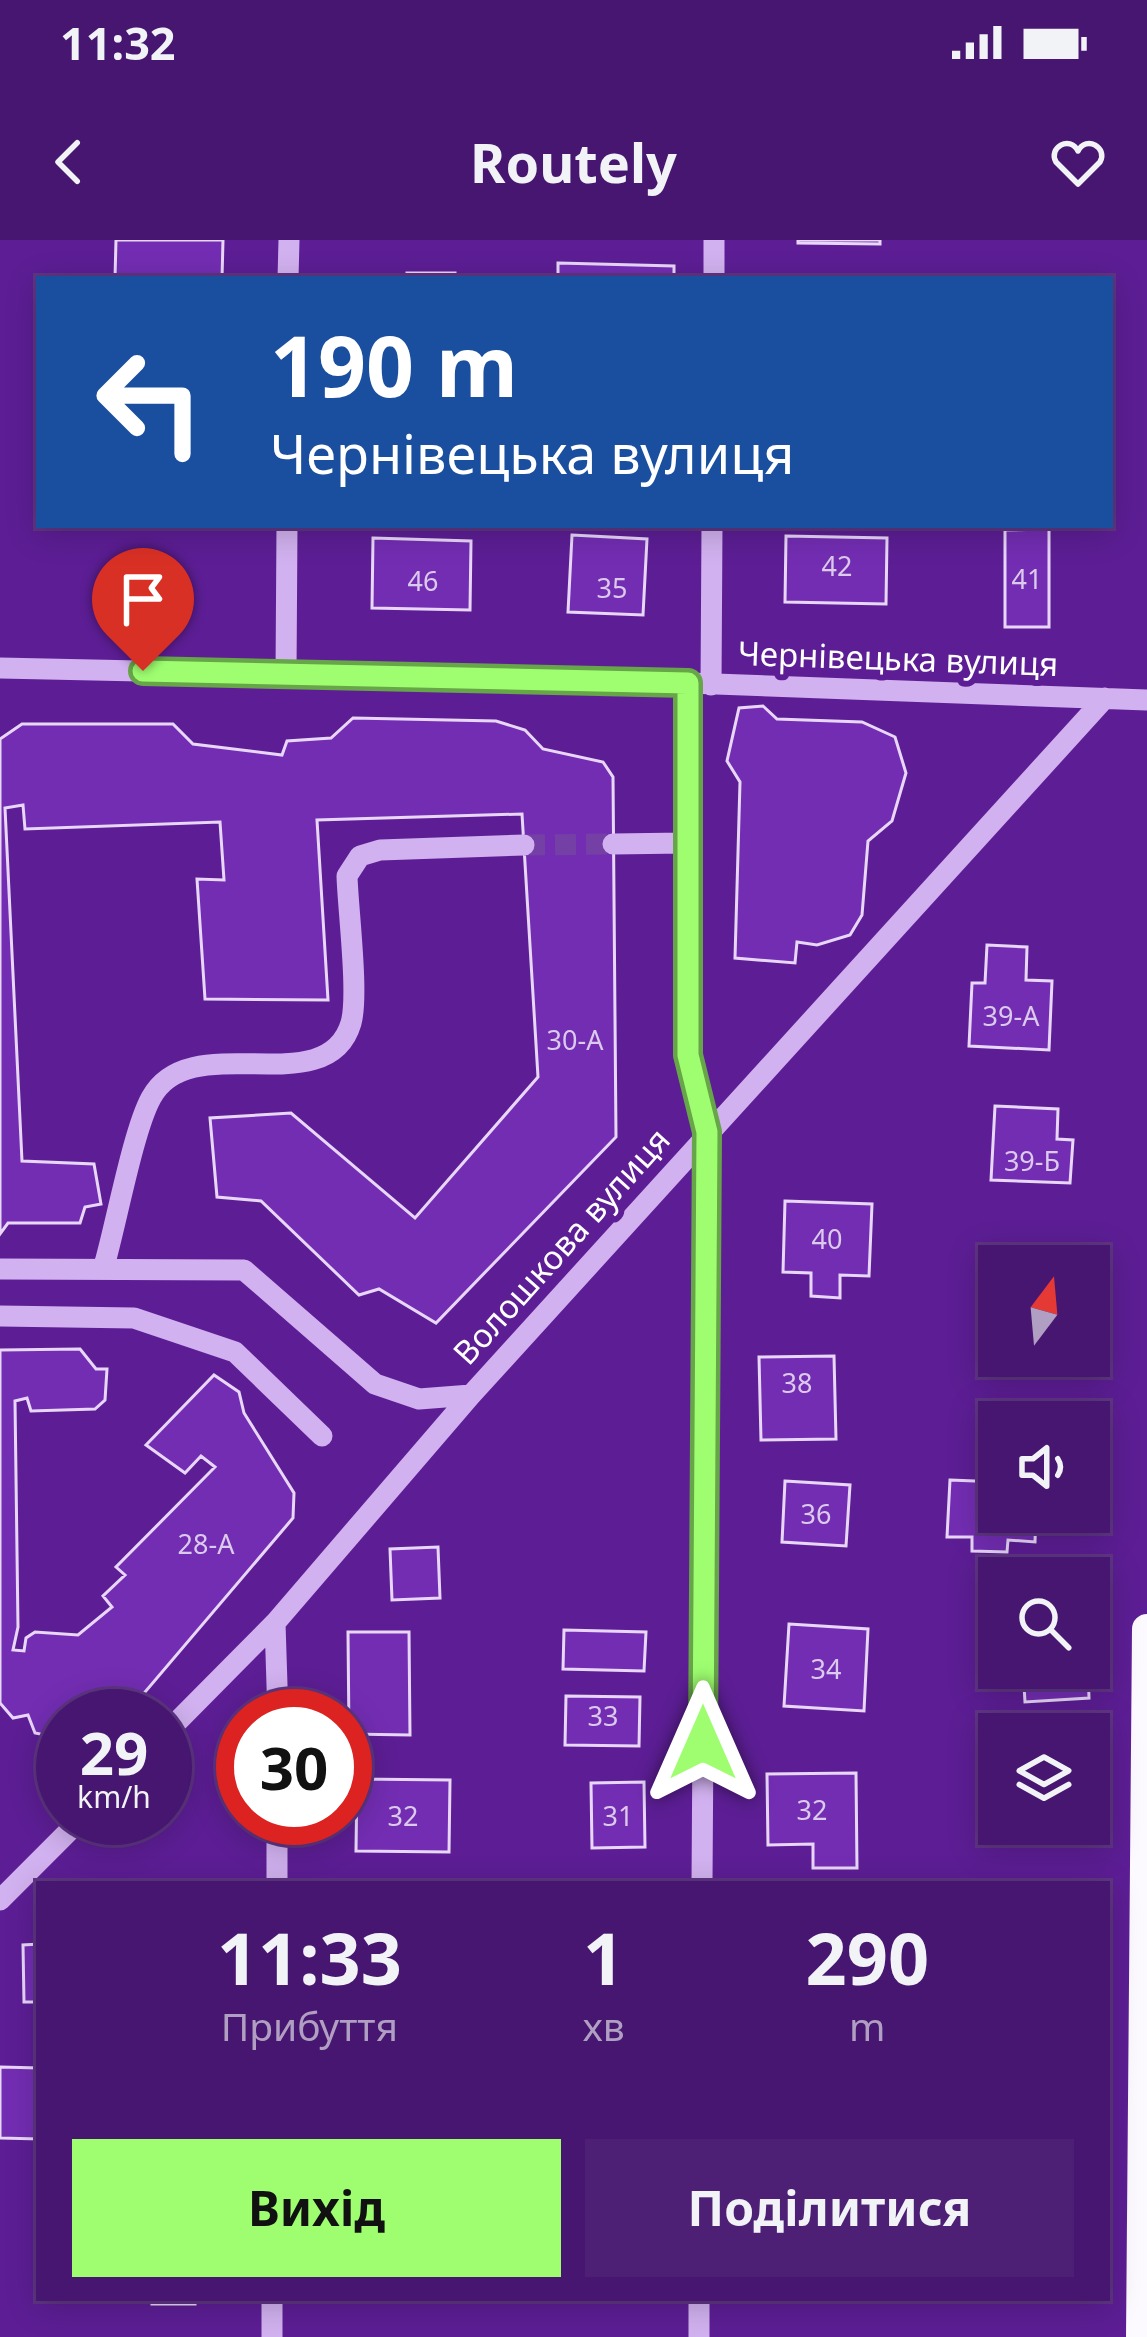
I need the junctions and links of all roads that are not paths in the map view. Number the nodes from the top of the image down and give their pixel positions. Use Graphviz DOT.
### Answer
graph roads {
  1 [pos="289,240"];
  2 [pos="714,240"];
  3 [pos="288,276"];
  4 [pos="714,276"];
  5 [pos="287,528"];
  6 [pos="712,528"];
  7 [pos="0,668"];
  8 [pos="286,674"];
  9 [pos="688,683"];
  10 [pos="711,685"];
  11 [pos="1105,698"];
  12 [pos="1147,700"];
  13 [pos="684,843"];
  14 [pos="614,844"];
  15 [pos="524,845"];
  16 [pos="707,1132"];
  17 [pos="104,1266"];
  18 [pos="0,1269"];
  19 [pos="0,1316"];
  20 [pos="472,1395"];
  21 [pos="322,1436"];
  22 [pos="275,1623"];
  23 [pos="1147,1629"];
  24 [pos="277,1689"];
  25 [pos="192,1707"];
  26 [pos="55,1845"];
  27 [pos="278,1845"];
  28 [pos="277,1881"];
  29 [pos="702,1881"];
  30 [pos="0,1900"];
  31 [pos="272,2301"];
  32 [pos="699,2301"];
  33 [pos="272,2337"];
  34 [pos="699,2337"];
  35 [pos="1141,2337"];
  1 -- 3 [label="street"];
  2 -- 4 [label="street"];
  5 -- 8 [label="street"];
  6 -- 10 [label="street"];
  7 -- 8 [label="street, Чернівецька вулиця"];
  8 -- 9 [label="street, Чернівецька вулиця"];
  9 -- 10 [label="street, Чернівецька вулиця"];
  9 -- 13 [label="street"];
  10 -- 11 [label="street, Чернівецька вулиця"];
  11 -- 12 [label="street, Чернівецька вулиця"];
  11 -- 16 [label="street, Волошкова вулиця"];
  13 -- 14 [label="street"];
  13 -- 16 [label="street"];
  15 -- 17 [label="street"];
  16 -- 20 [label="street, Волошкова вулиця"];
  16 -- 29 [label="street"];
  17 -- 18 [label="street"];
  17 -- 20 [label="street"];
  19 -- 21 [label="street"];
  20 -- 22 [label="street, Волошкова вулиця"];
  22 -- 24 [label="street"];
  22 -- 25 [label="street, Волошкова вулиця"];
  23 -- 35 [label="main road"];
  26 -- 30 [label="street"];
  27 -- 28 [label="street"];
  31 -- 33 [label="street"];
  32 -- 34 [label="street"];
}
